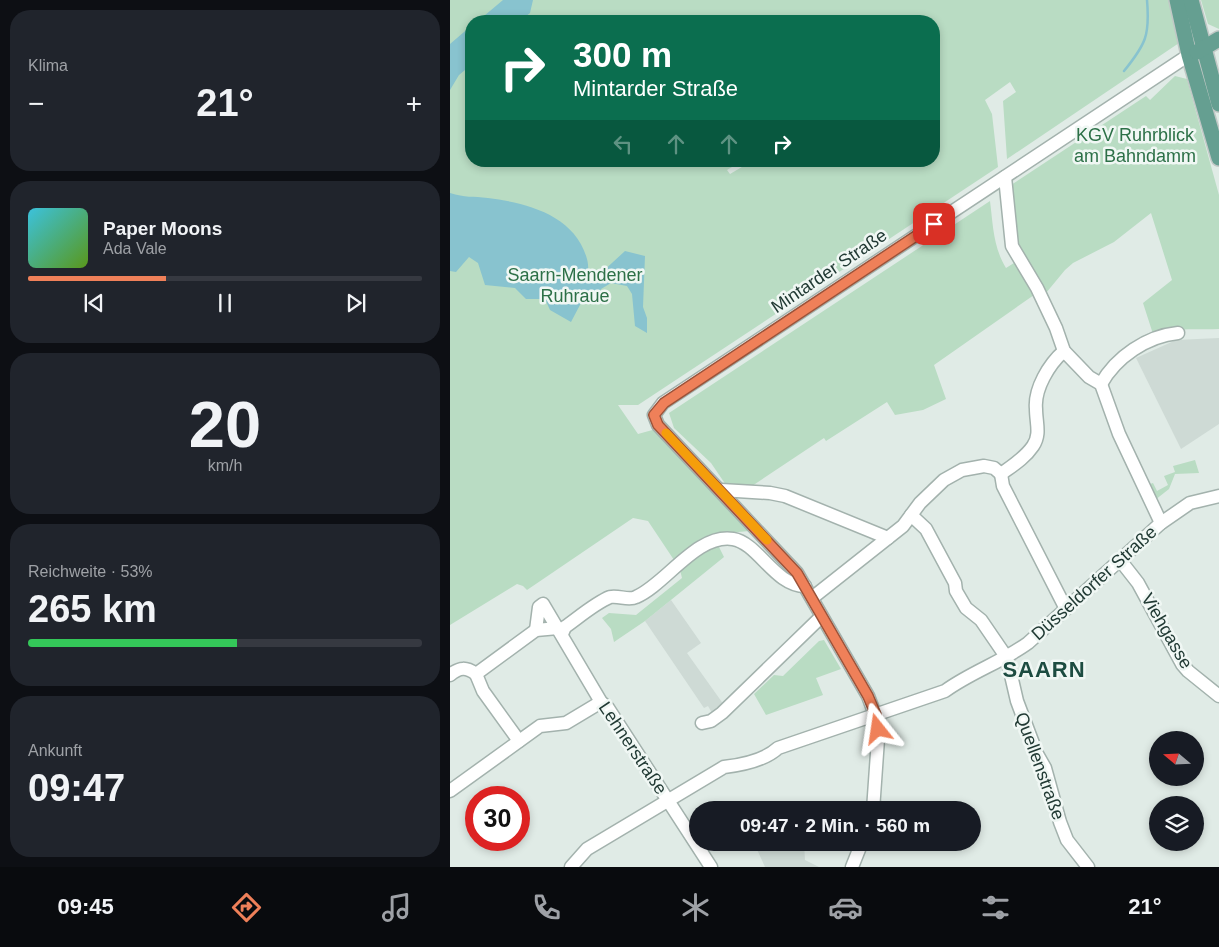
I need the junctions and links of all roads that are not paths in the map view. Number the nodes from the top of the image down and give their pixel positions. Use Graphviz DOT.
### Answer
graph roads {
  1 [pos="1177,0"];
  2 [pos="1191,0"];
  3 [pos="1219,39"];
  4 [pos="1212,50"];
  5 [pos="1189,55"];
  6 [pos="1219,104"];
  7 [pos="1219,158"];
  8 [pos="1004,177"];
  9 [pos="1178,333"];
  10 [pos="1064,351"];
  11 [pos="1101,384"];
  12 [pos="1001,474"];
  13 [pos="721,490"];
  14 [pos="1219,496"];
  15 [pos="911,515"];
  16 [pos="1161,523"];
  17 [pos="888,538"];
  18 [pos="1120,560"];
  19 [pos="805,586"];
  20 [pos="812,598"];
  21 [pos="1066,609"];
  22 [pos="822,617"];
  23 [pos="536,630"];
  24 [pos="560,631"];
  25 [pos="1007,658"];
  26 [pos="476,674"];
  27 [pos="450,675"];
  28 [pos="1219,696"];
  29 [pos="601,702"];
  30 [pos="876,715"];
  31 [pos="702,723"];
  32 [pos="520,741"];
  33 [pos="450,791"];
  34 [pos="668,800"];
  35 [pos="874,801"];
  36 [pos="858,851"];
  37 [pos="571,867"];
  38 [pos="710,867"];
  39 [pos="852,867"];
  40 [pos="1088,867"];
  1 -- 5 [label="main road"];
  2 -- 4 [label="main road"];
  3 -- 4 [label="main road, Mintarder Straße"];
  4 -- 5 [label="main road, Mintarder Straße"];
  4 -- 6 [label="main road"];
  5 -- 7 [label="main road"];
  5 -- 8 [label="street, Mintarder Straße"];
  8 -- 10 [label="street"];
  8 -- 13 [label="street, Mintarder Straße"];
  9 -- 11 [label="street"];
  10 -- 11 [label="street"];
  10 -- 12 [label="street"];
  11 -- 16 [label="street"];
  12 -- 15 [label="street"];
  12 -- 21 [label="street"];
  13 -- 17 [label="street"];
  13 -- 19 [label="street"];
  14 -- 16 [label="street, Düsseldorfer Straße"];
  15 -- 17 [label="street"];
  15 -- 25 [label="street"];
  16 -- 18 [label="street, Düsseldorfer Straße"];
  17 -- 20 [label="street"];
  18 -- 21 [label="street, Düsseldorfer Straße"];
  18 -- 28 [label="street, Viehgasse"];
  19 -- 20 [label="street"];
  19 -- 24 [label="street"];
  20 -- 22 [label="street"];
  21 -- 25 [label="street, Düsseldorfer Straße"];
  22 -- 30 [label="street"];
  22 -- 31 [label="street"];
  23 -- 24 [label="street"];
  23 -- 24 [label="street, Lehnerstraße"];
  23 -- 26 [label="street"];
  24 -- 29 [label="street, Lehnerstraße"];
  25 -- 30 [label="street, Düsseldorfer Straße"];
  25 -- 40 [label="street, Quellenstraße"];
  26 -- 27 [label="street"];
  26 -- 32 [label="street"];
  29 -- 32 [label="street"];
  29 -- 34 [label="street, Lehnerstraße"];
  30 -- 34 [label="street, Düsseldorfer Straße"];
  30 -- 35 [label="street"];
  32 -- 33 [label="street"];
  34 -- 37 [label="street, Düsseldorfer Straße"];
  34 -- 38 [label="street, Lehnerstraße"];
  36 -- 39 [label="street"];
}
